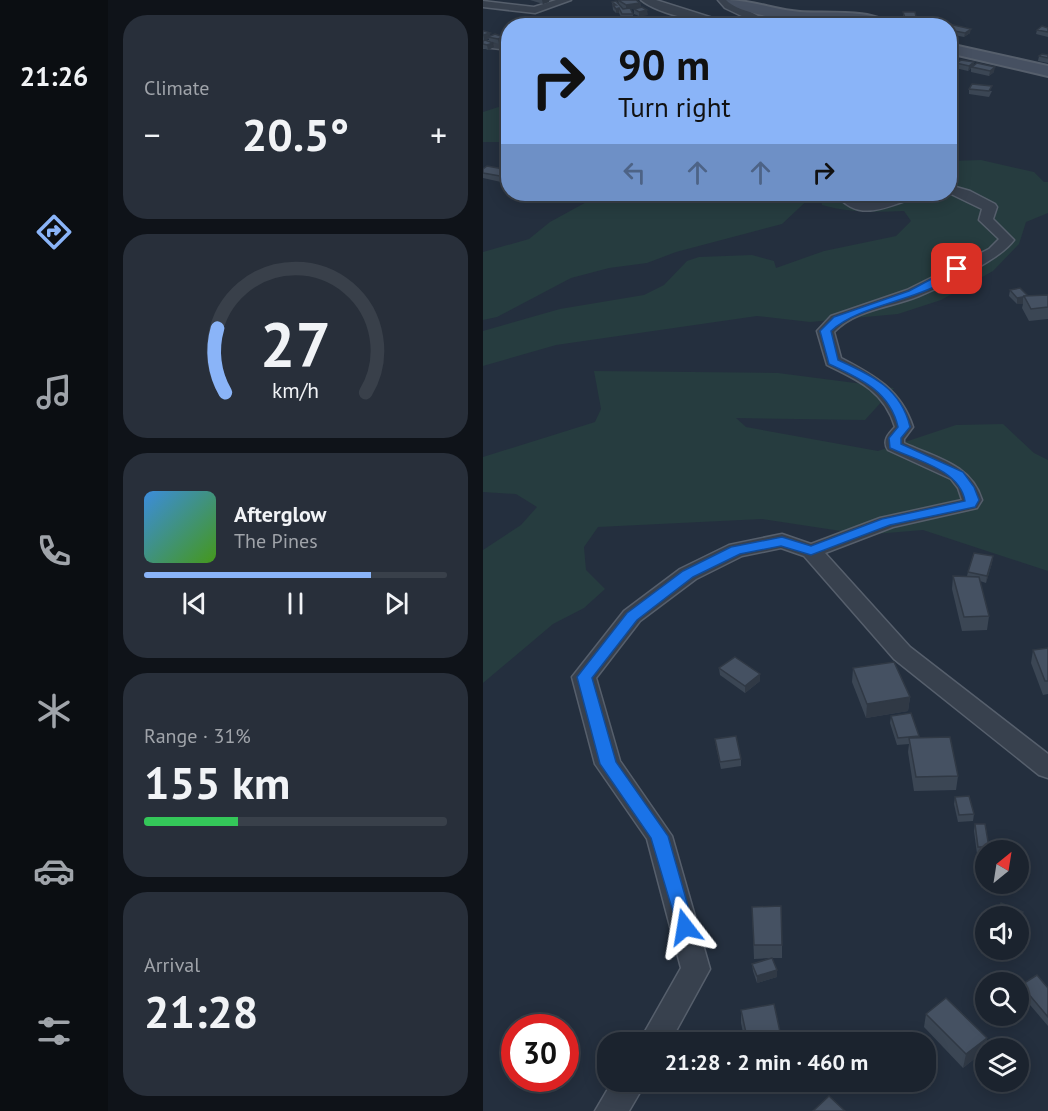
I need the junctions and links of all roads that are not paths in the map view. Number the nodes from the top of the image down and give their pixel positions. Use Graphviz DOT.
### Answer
graph roads {
  1 [pos="566,0"];
  2 [pos="646,0"];
  3 [pos="723,0"];
  4 [pos="733,0"];
  5 [pos="483,4"];
  6 [pos="700,18"];
  7 [pos="754,18"];
  8 [pos="802,18"];
  9 [pos="483,44"];
  10 [pos="501,46"];
  11 [pos="957,50"];
  12 [pos="1048,71"];
  13 [pos="957,189"];
  14 [pos="851,201"];
  15 [pos="890,201"];
  16 [pos="811,551"];
  17 [pos="1048,768"];
  18 [pos="660,1032"];
  19 [pos="623,1092"];
  20 [pos="611,1111"];
  1 -- 5 [label="street"];
  2 -- 6 [label="street"];
  3 -- 7 [label="street"];
  4 -- 8 [label="main road"];
  9 -- 10 [label="street"];
  11 -- 12 [label="main road"];
  13 -- 16 [label="street"];
  14 -- 15 [label="street"];
  16 -- 17 [label="street"];
  16 -- 18 [label="street"];
  19 -- 20 [label="street"];
}
